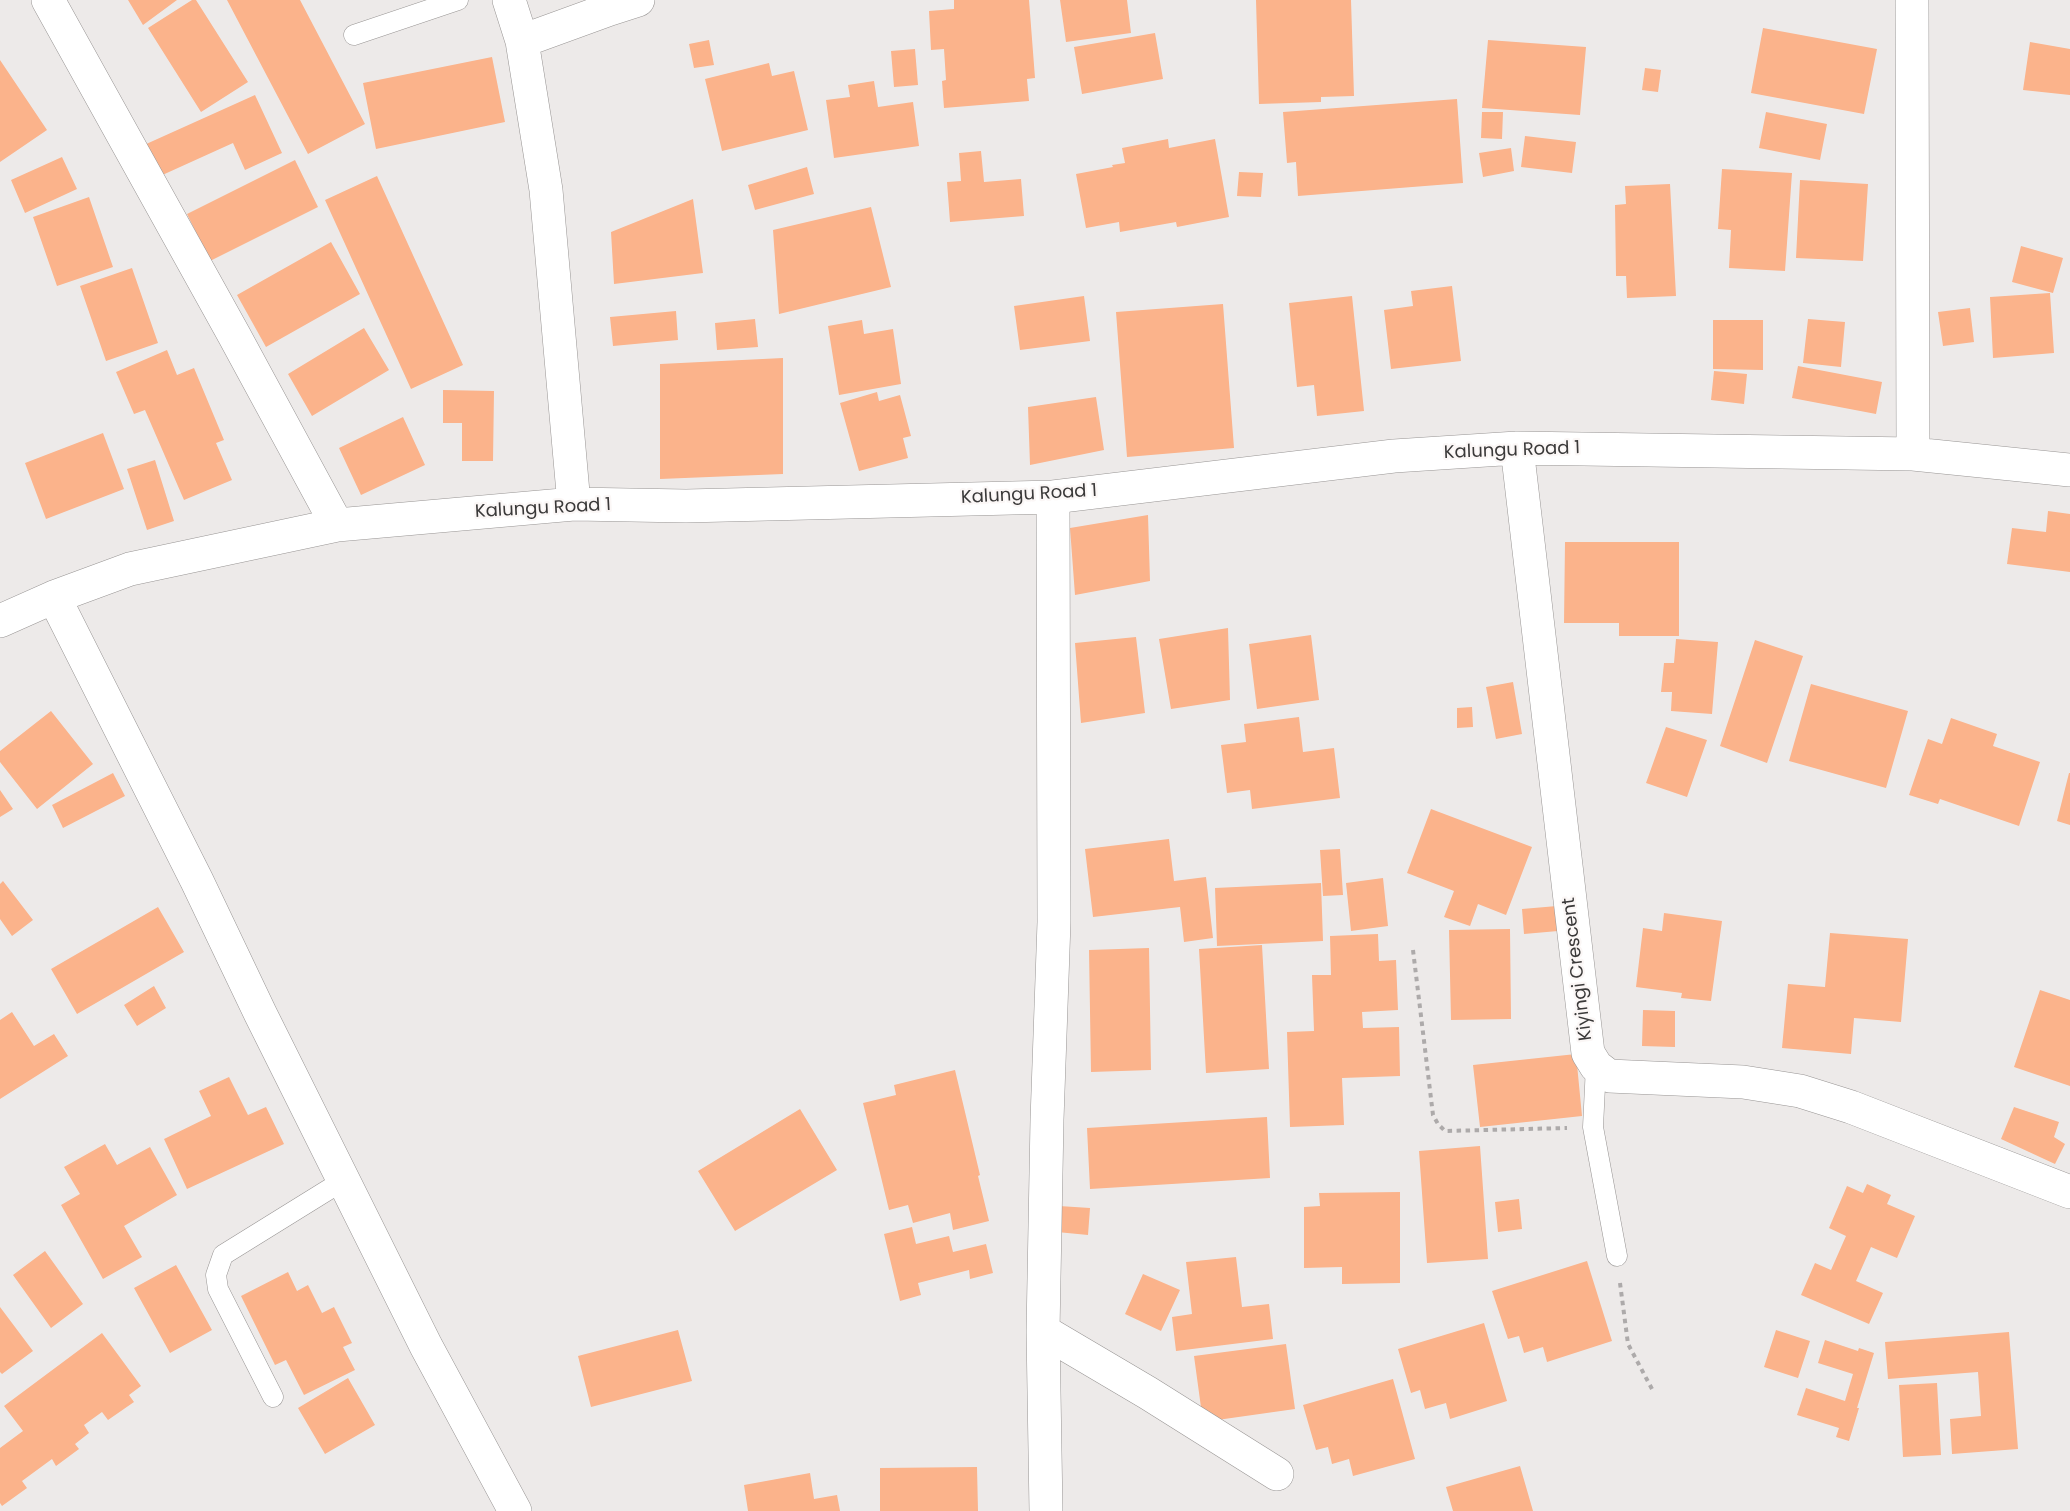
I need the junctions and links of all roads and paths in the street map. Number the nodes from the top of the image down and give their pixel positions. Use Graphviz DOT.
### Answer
graph roads {
  1 [pos="48,0"];
  2 [pos="458,0"];
  3 [pos="509,0"];
  4 [pos="638,0"];
  5 [pos="1912,0"];
  6 [pos="354,35"];
  7 [pos="522,41"];
  8 [pos="1517,448"];
  9 [pos="1913,454"];
  10 [pos="2070,470"];
  11 [pos="1053,497"];
  12 [pos="574,504"];
  13 [pos="337,525"];
  14 [pos="54,597"];
  15 [pos="0,621"];
  16 [pos="1413,950"];
  17 [pos="1596,1066"];
  18 [pos="1593,1127"];
  19 [pos="344,1180"];
  20 [pos="2070,1192"];
  21 [pos="1617,1256"];
  22 [pos="1043,1330"];
  23 [pos="1652,1389"];
  24 [pos="273,1396"];
  25 [pos="1277,1474"];
  26 [pos="515,1511"];
  27 [pos="1046,1511"];
  1 -- 13 [label="street"];
  2 -- 6 [label="lane"];
  3 -- 7 [label="street"];
  4 -- 7 [label="street"];
  5 -- 9 [label="street"];
  7 -- 12 [label="street"];
  8 -- 9 [label="street, Kalungu Road 1"];
  8 -- 11 [label="street, Kalungu Road 1"];
  8 -- 17 [label="street, Kiyingi Crescent"];
  9 -- 10 [label="street, Kalungu Road 1"];
  11 -- 12 [label="street, Kalungu Road 1"];
  11 -- 22 [label="street"];
  12 -- 13 [label="street, Kalungu Road 1"];
  13 -- 14 [label="street, Kalungu Road 1"];
  14 -- 15 [label="street, Kalungu Road 1"];
  14 -- 19 [label="street"];
  16 -- 18 [label="path"];
  17 -- 18 [label="lane"];
  17 -- 20 [label="street, Kiyingi Crescent"];
  18 -- 21 [label="lane"];
  19 -- 24 [label="lane"];
  19 -- 26 [label="street"];
  21 -- 23 [label="path"];
  22 -- 25 [label="street"];
  22 -- 27 [label="street"];
}
